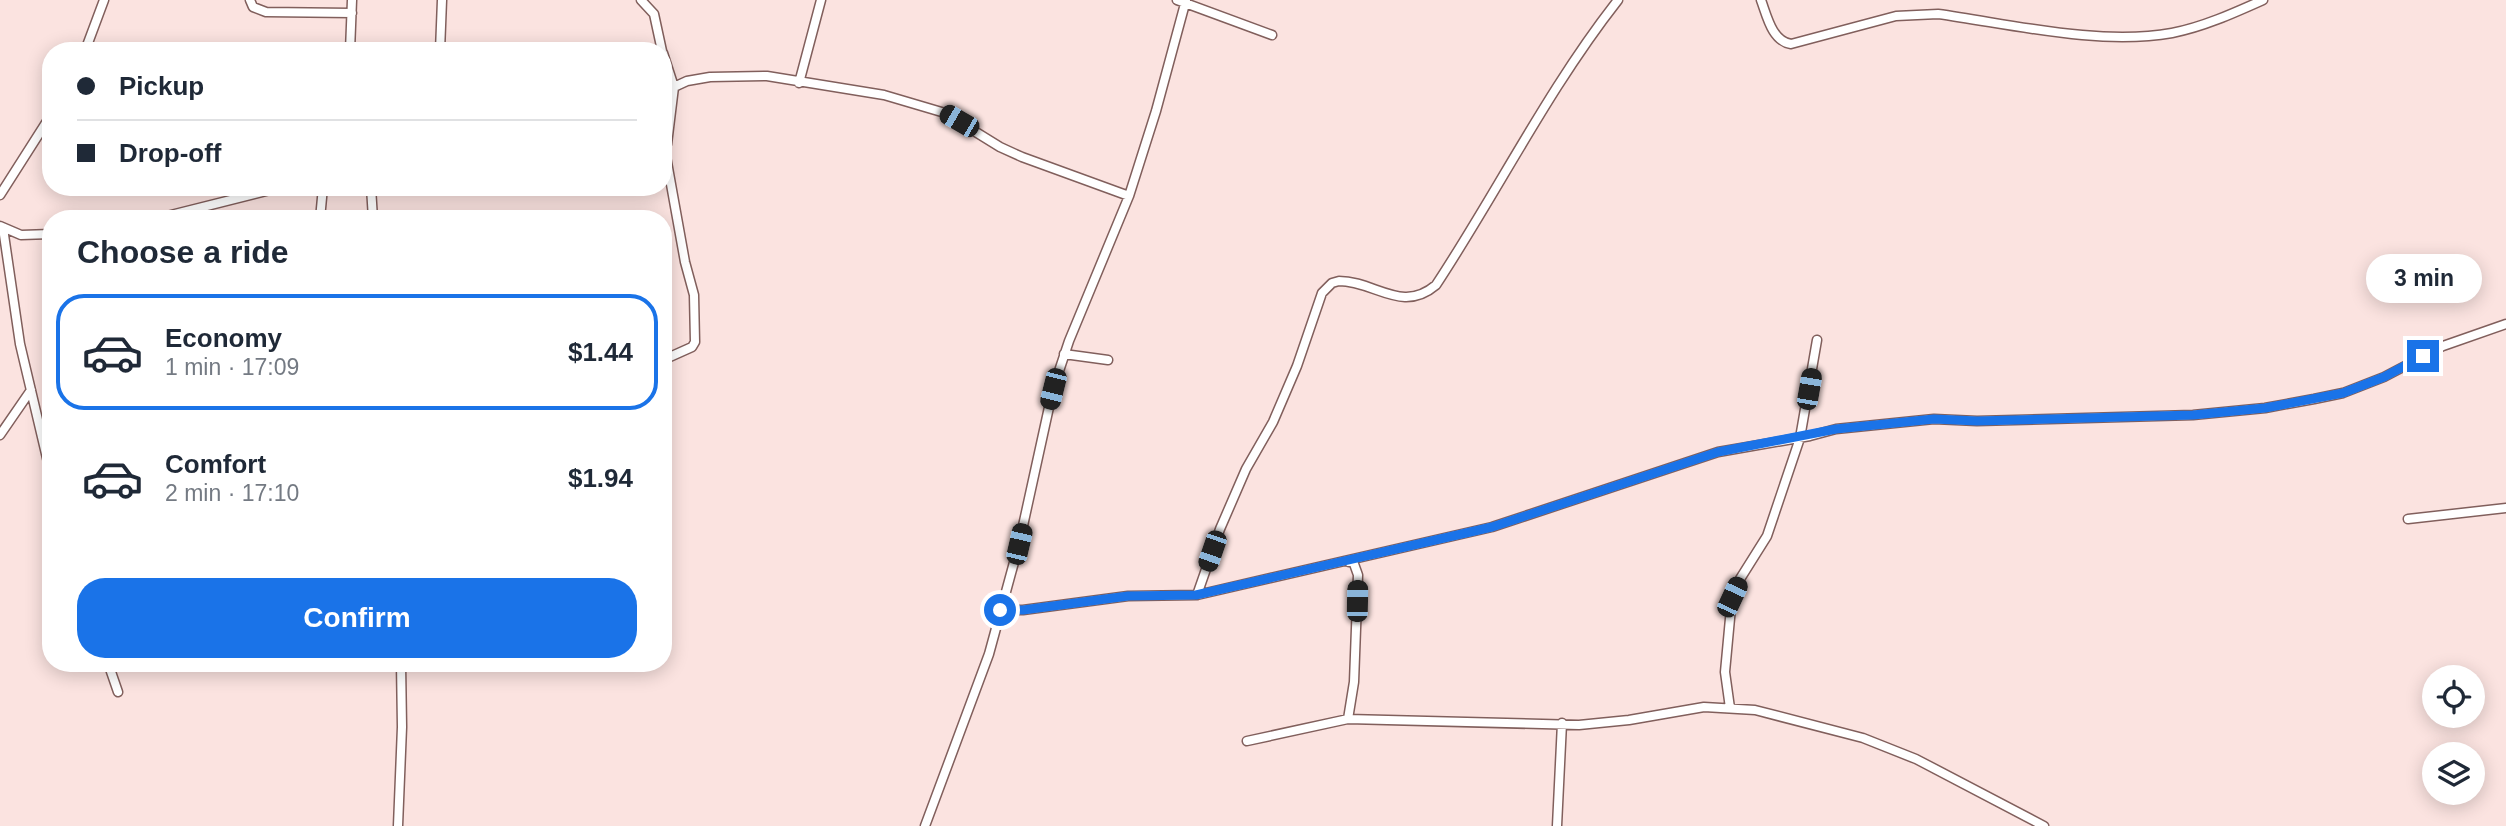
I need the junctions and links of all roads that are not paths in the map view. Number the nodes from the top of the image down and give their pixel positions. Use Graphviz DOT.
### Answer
graph roads {
  1 [pos="104,0"];
  2 [pos="250,0"];
  3 [pos="352,0"];
  4 [pos="442,0"];
  5 [pos="641,0"];
  6 [pos="821,0"];
  7 [pos="1618,0"];
  8 [pos="1761,0"];
  9 [pos="2263,0"];
  10 [pos="1183,1"];
  11 [pos="352,13"];
  12 [pos="1272,35"];
  13 [pos="88,42"];
  14 [pos="350,42"];
  15 [pos="440,42"];
  16 [pos="661,42"];
  17 [pos="672,81"];
  18 [pos="799,83"];
  19 [pos="674,88"];
  20 [pos="672,101"];
  21 [pos="42,129"];
  22 [pos="672,194"];
  23 [pos="0,195"];
  24 [pos="246,196"];
  25 [pos="1129,196"];
  26 [pos="191,210"];
  27 [pos="2,227"];
  28 [pos="42,234"];
  29 [pos="2506,324"];
  30 [pos="1817,340"];
  31 [pos="1065,354"];
  32 [pos="672,356"];
  33 [pos="1108,360"];
  34 [pos="31,390"];
  35 [pos="0,435"];
  36 [pos="42,437"];
  37 [pos="1800,438"];
  38 [pos="2506,508"];
  39 [pos="2408,519"];
  40 [pos="1348,562"];
  41 [pos="1196,595"];
  42 [pos="1000,610"];
  43 [pos="111,672"];
  44 [pos="401,672"];
  45 [pos="118,692"];
  46 [pos="1730,708"];
  47 [pos="1348,719"];
  48 [pos="1562,723"];
  49 [pos="1247,741"];
  50 [pos="398,826"];
  51 [pos="925,826"];
  52 [pos="1557,826"];
  53 [pos="2044,826"];
  1 -- 13 [label="street"];
  2 -- 11 [label="street"];
  3 -- 11 [label="street"];
  4 -- 15 [label="street"];
  5 -- 16 [label="street"];
  6 -- 18 [label="street"];
  7 -- 41 [label="street"];
  8 -- 9 [label="street"];
  10 -- 12 [label="street"];
  10 -- 25 [label="street"];
  11 -- 14 [label="street"];
  17 -- 19 [label="street"];
  18 -- 19 [label="street"];
  18 -- 25 [label="street"];
  19 -- 20 [label="street"];
  21 -- 23 [label="street"];
  22 -- 32 [label="street"];
  24 -- 26 [label="street"];
  25 -- 31 [label="street"];
  27 -- 28 [label="street"];
  27 -- 34 [label="street"];
  29 -- 37 [label="street"];
  30 -- 37 [label="street"];
  31 -- 33 [label="street"];
  31 -- 42 [label="street"];
  34 -- 35 [label="street"];
  34 -- 36 [label="street"];
  37 -- 40 [label="street"];
  37 -- 46 [label="street"];
  38 -- 39 [label="street"];
  40 -- 41 [label="street"];
  40 -- 47 [label="street"];
  41 -- 42 [label="street"];
  42 -- 51 [label="street"];
  43 -- 45 [label="street"];
  44 -- 50 [label="street"];
  46 -- 48 [label="street"];
  46 -- 53 [label="street"];
  47 -- 48 [label="street"];
  47 -- 49 [label="street"];
  48 -- 52 [label="street"];
}
